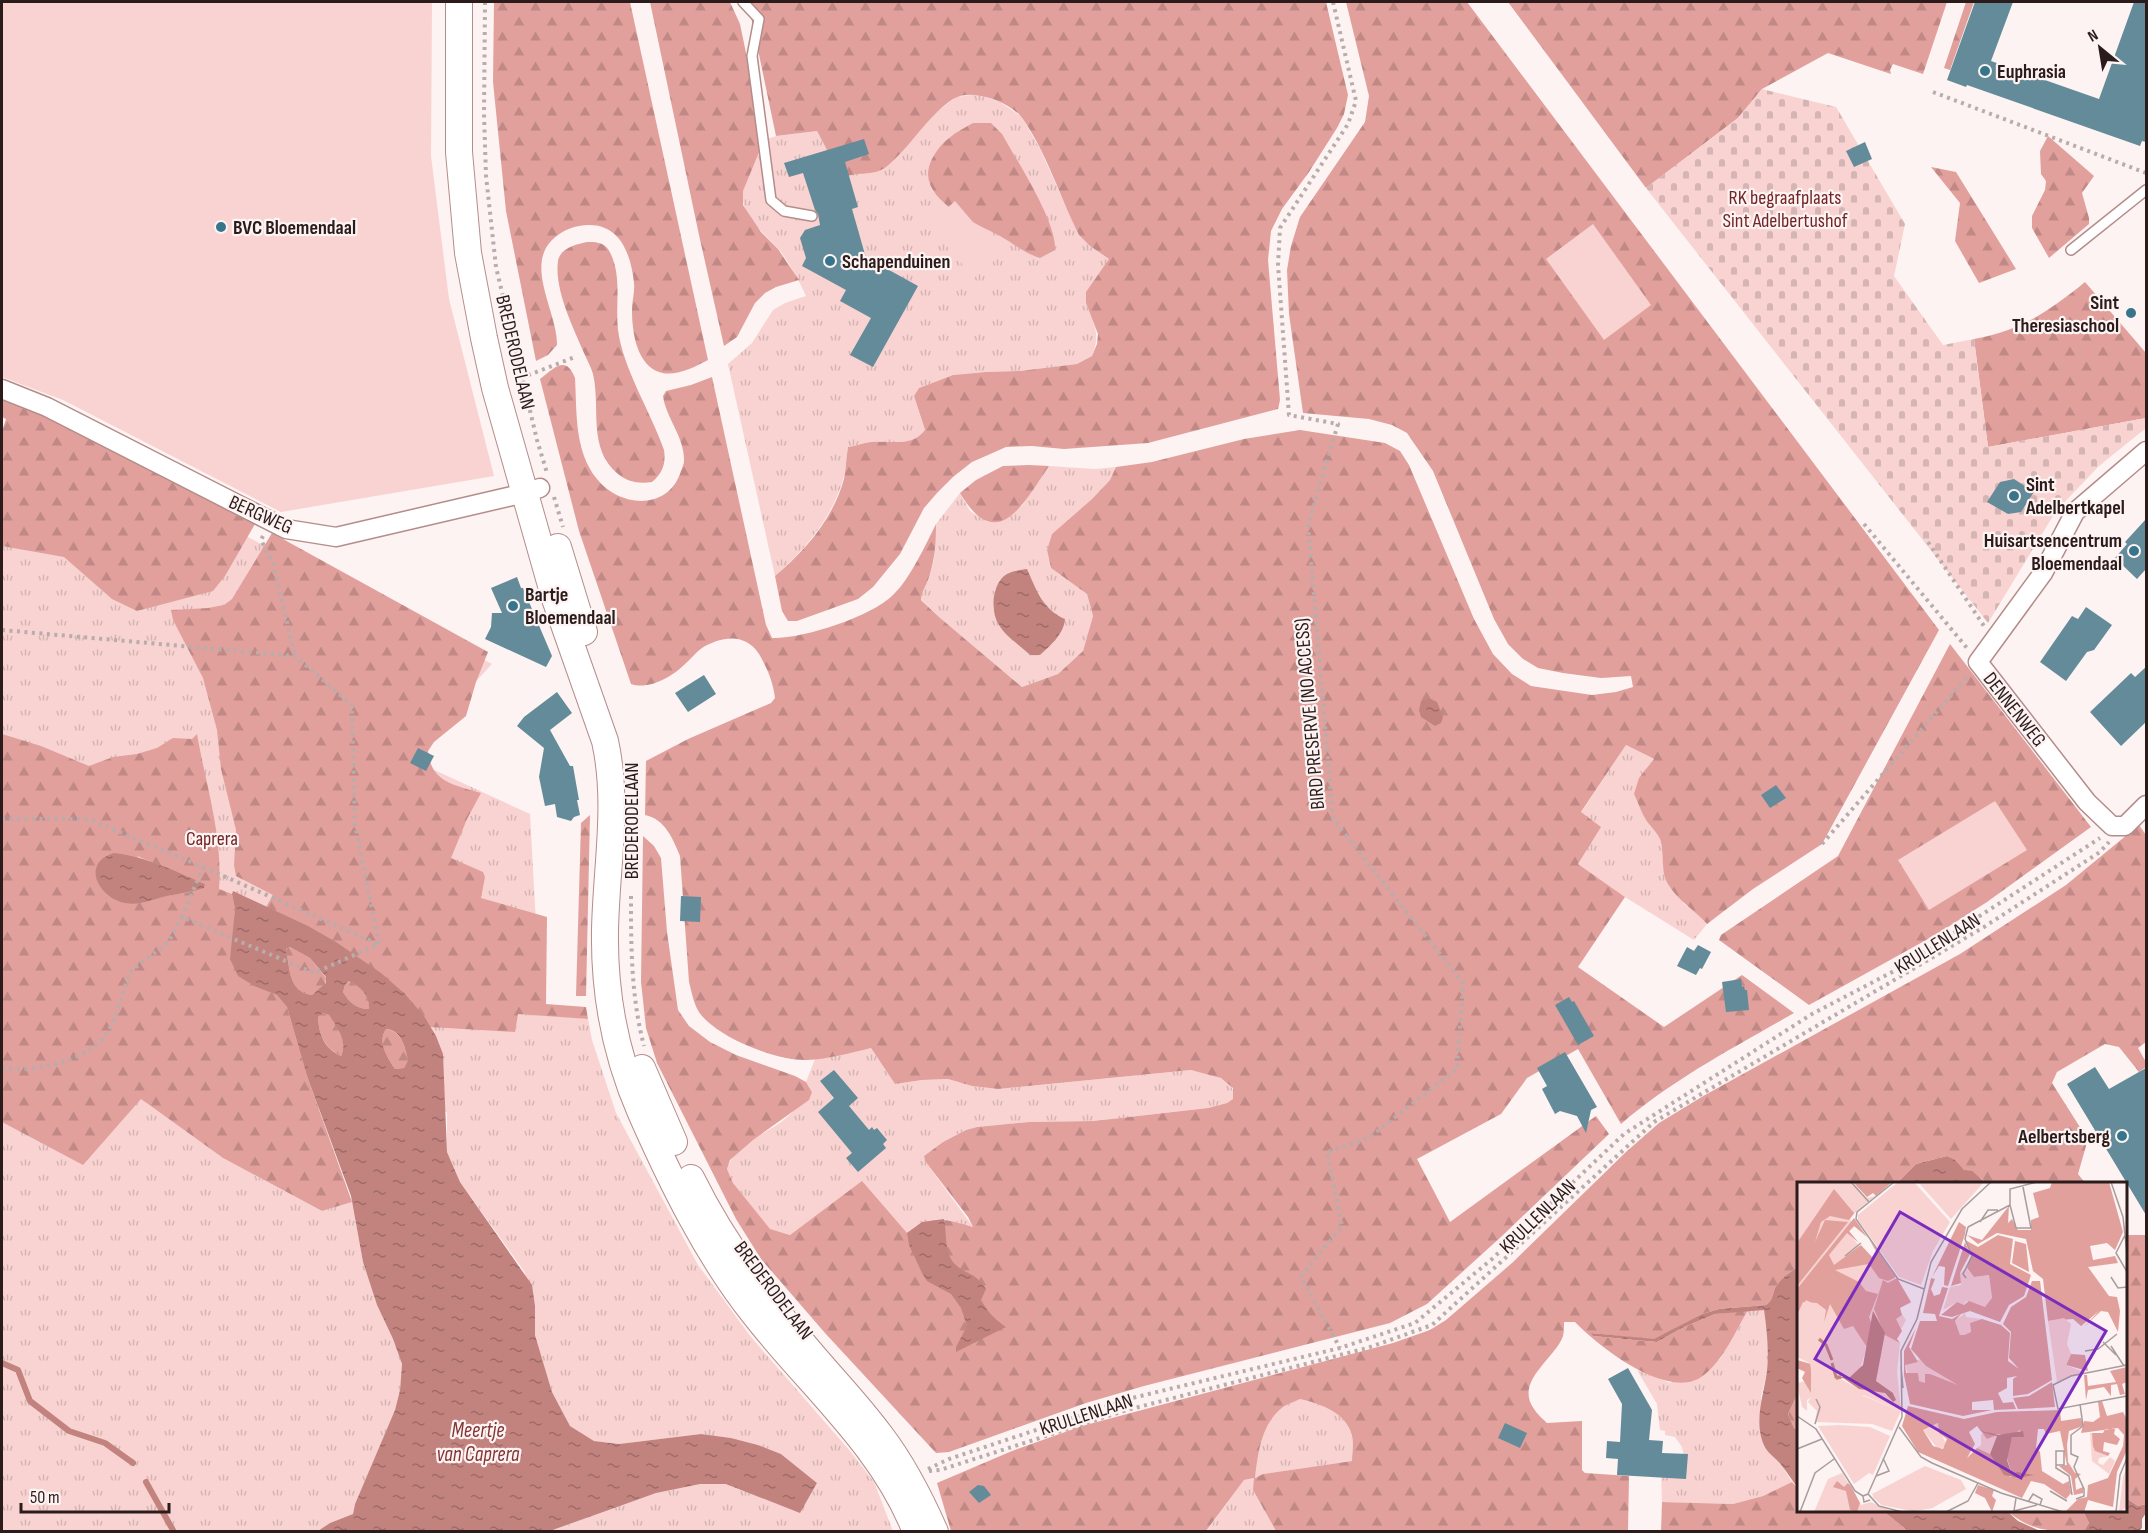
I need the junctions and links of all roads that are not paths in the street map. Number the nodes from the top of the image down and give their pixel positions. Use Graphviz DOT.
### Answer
graph roads {
  1 [pos="459,2"];
  2 [pos="476,2"];
  3 [pos="743,2"];
  4 [pos="2146,190"];
  5 [pos="812,216"];
  6 [pos="2071,250"];
  7 [pos="507,376"];
  8 [pos="2,389"];
  9 [pos="2146,451"];
  10 [pos="541,487"];
  11 [pos="2146,805"];
  12 [pos="901,1481"];
  13 [pos="916,1532"];
  14 [pos="935,1532"];
  1 -- 7 [label="street, BREDERODELAAN"];
  2 -- 7 [label="street, BREDERODELAAN"];
  3 -- 5 [label="lane"];
  4 -- 6 [label="lane"];
  7 -- 10 [label="street, BREDERODELAAN"];
  8 -- 10 [label="street, BERGWEG"];
  9 -- 11 [label="street, DENNENWEG"];
  10 -- 12 [label="street, BREDERODELAAN"];
  12 -- 13 [label="street, BREDERODELAAN"];
  12 -- 14 [label="street, BREDERODELAAN"];
}
